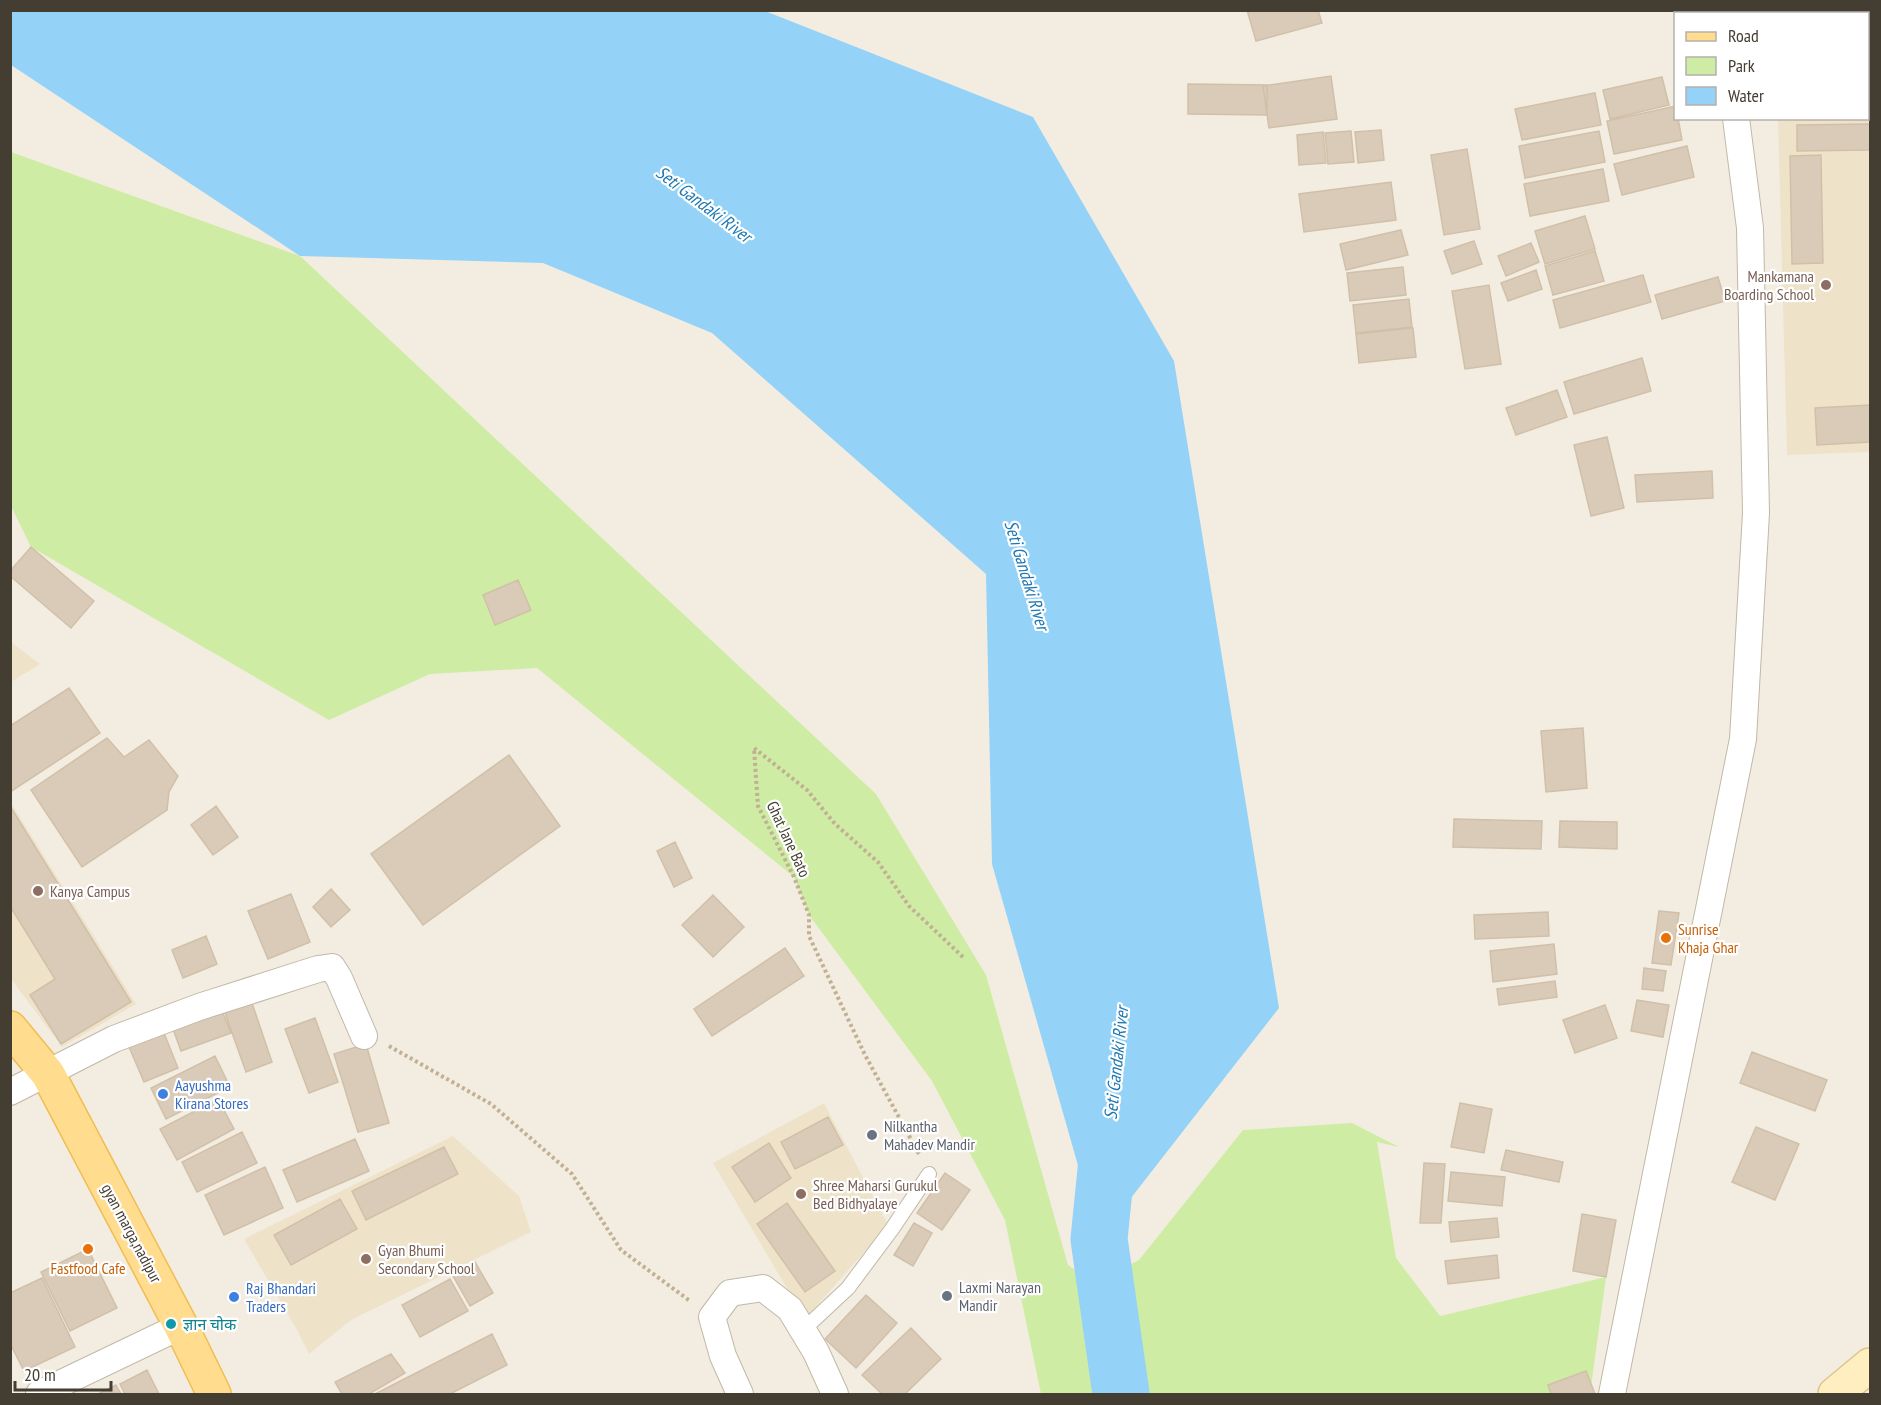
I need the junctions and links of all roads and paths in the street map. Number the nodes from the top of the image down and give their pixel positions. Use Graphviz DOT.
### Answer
graph roads {
  1 [pos="1736,120"];
  2 [pos="964,959"];
  3 [pos="10,1028"];
  4 [pos="364,1035"];
  5 [pos="48,1074"];
  6 [pos="10,1092"];
  7 [pos="929,1174"];
  8 [pos="712,1317"];
  9 [pos="181,1326"];
  10 [pos="803,1330"];
  11 [pos="1870,1365"];
  12 [pos="39,1395"];
  13 [pos="214,1395"];
  14 [pos="740,1395"];
  15 [pos="836,1395"];
  16 [pos="1612,1395"];
  17 [pos="1835,1395"];
  1 -- 16 [label="street"];
  2 -- 7 [label="path, Ghat Jane Bato"];
  3 -- 5 [label="main road, gyan marga,nadipur"];
  4 -- 5 [label="street"];
  4 -- 8 [label="path"];
  5 -- 6 [label="street"];
  5 -- 9 [label="main road, gyan marga,nadipur"];
  7 -- 10 [label="lane"];
  8 -- 10 [label="street"];
  8 -- 14 [label="street"];
  9 -- 12 [label="street"];
  9 -- 13 [label="main road, gyan marga,nadipur"];
  10 -- 15 [label="street"];
  11 -- 17 [label="main road"];
}
